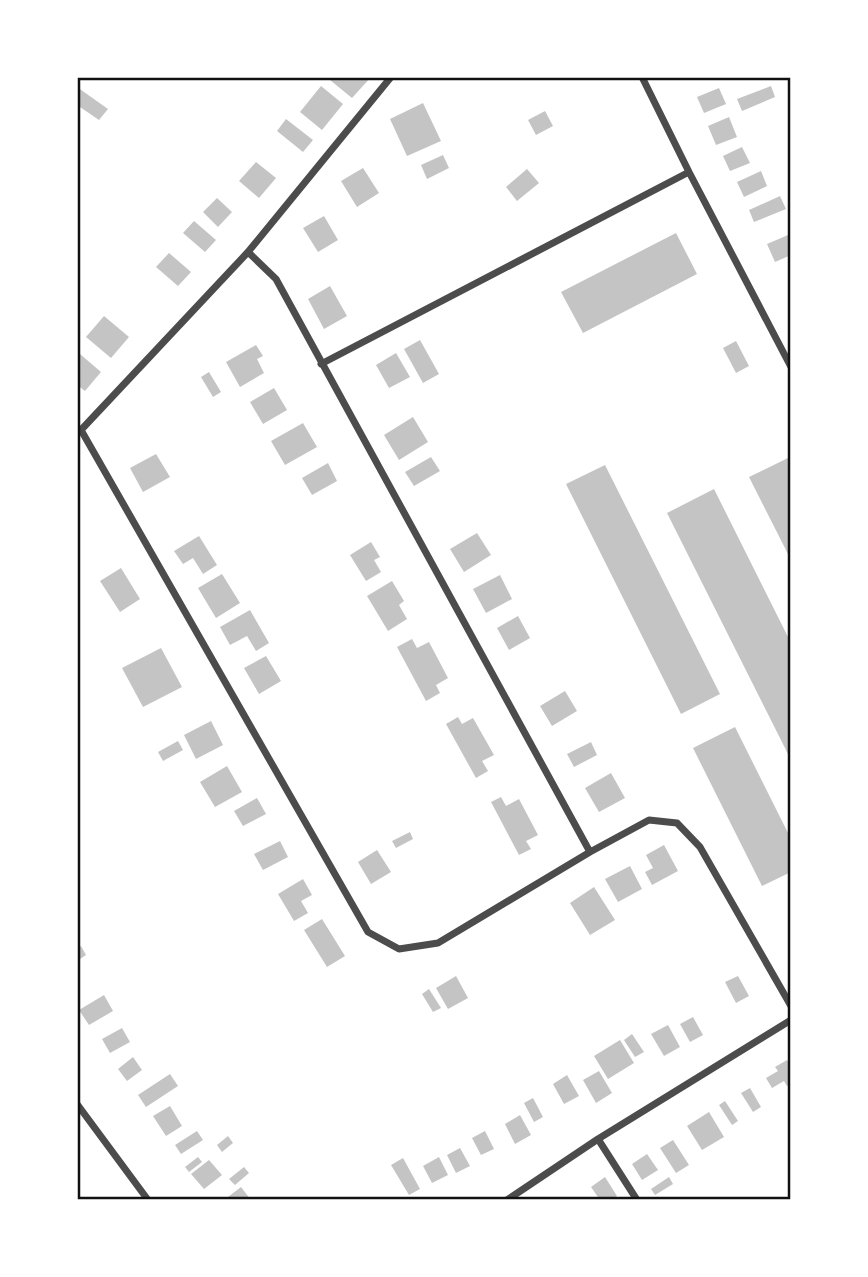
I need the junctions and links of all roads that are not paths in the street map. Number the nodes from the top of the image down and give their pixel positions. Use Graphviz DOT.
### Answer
graph roads {
  1 [pos="391,77"];
  2 [pos="642,77"];
  3 [pos="689,172"];
  4 [pos="248,252"];
  5 [pos="321,363"];
  6 [pos="791,367"];
  7 [pos="590,852"];
  8 [pos="791,1006"];
  9 [pos="791,1020"];
  10 [pos="77,1104"];
  11 [pos="598,1139"];
  12 [pos="148,1200"];
  13 [pos="508,1200"];
  14 [pos="637,1200"];
  1 -- 4 [label="street"];
  2 -- 3 [label="street"];
  3 -- 5 [label="street"];
  3 -- 6 [label="street"];
  4 -- 5 [label="street"];
  4 -- 7 [label="street"];
  5 -- 7 [label="street"];
  7 -- 8 [label="street"];
  9 -- 11 [label="street"];
  10 -- 12 [label="street"];
  11 -- 13 [label="street"];
  11 -- 14 [label="street"];
}
